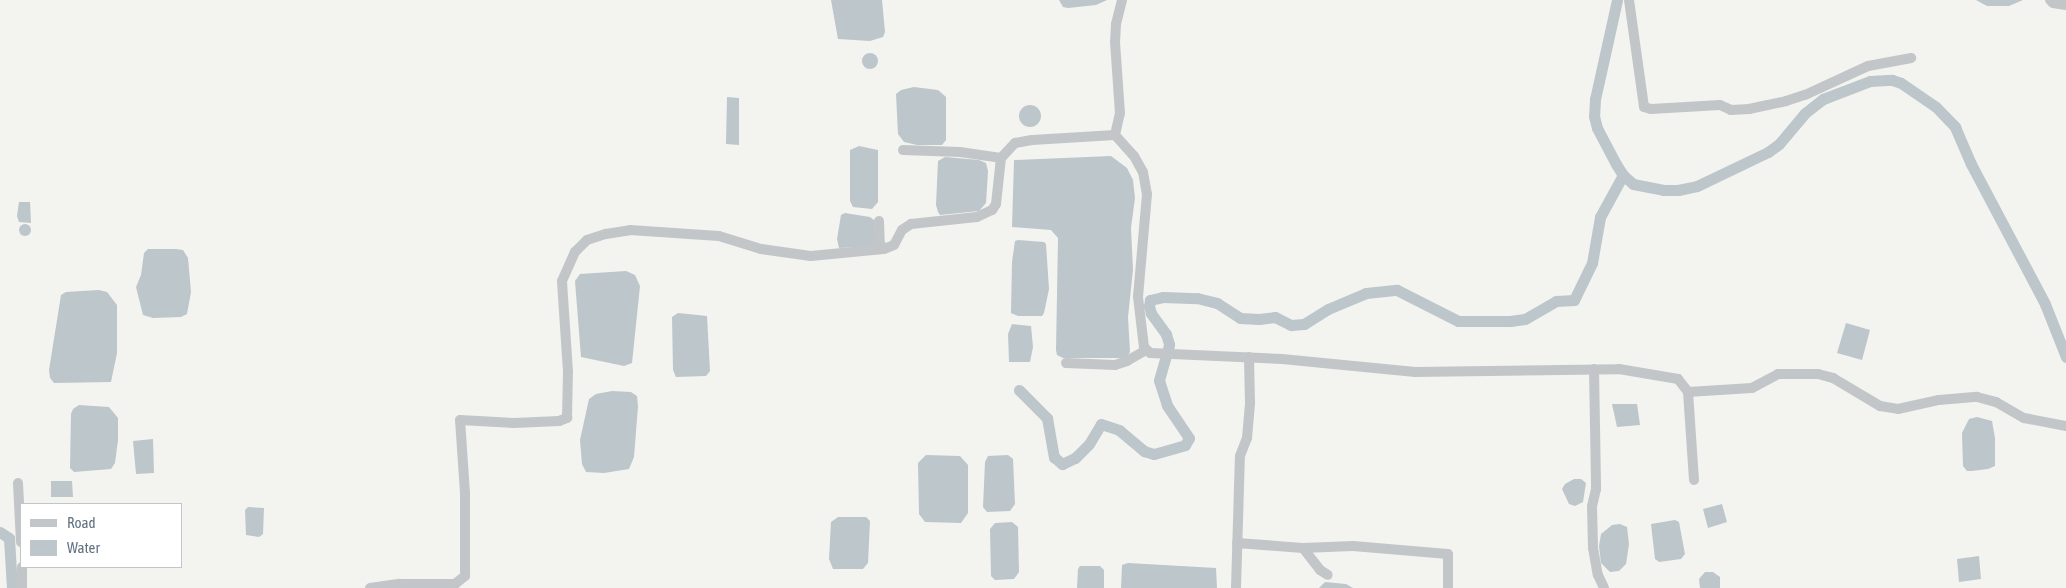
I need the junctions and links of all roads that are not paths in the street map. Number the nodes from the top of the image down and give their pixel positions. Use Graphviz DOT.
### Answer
graph roads {
  1 [pos="1122,0"];
  2 [pos="1629,0"];
  3 [pos="2050,0"];
  4 [pos="2066,5"];
  5 [pos="1911,58"];
  6 [pos="1115,136"];
  7 [pos="903,150"];
  8 [pos="1001,158"];
  9 [pos="879,221"];
  10 [pos="884,249"];
  11 [pos="1146,350"];
  12 [pos="1249,357"];
  13 [pos="1066,363"];
  14 [pos="1594,369"];
  15 [pos="1688,392"];
  16 [pos="2066,426"];
  17 [pos="1694,480"];
  18 [pos="18,483"];
  19 [pos="20,522"];
  20 [pos="1236,542"];
  21 [pos="1303,548"];
  22 [pos="22,568"];
  23 [pos="1328,575"];
  24 [pos="420,586"];
  25 [pos="22,588"];
  26 [pos="370,588"];
  27 [pos="1236,588"];
  28 [pos="1448,588"];
  29 [pos="1604,588"];
  1 -- 6 [label="street"];
  2 -- 5 [label="street"];
  3 -- 4 [label="street"];
  6 -- 8 [label="street"];
  6 -- 11 [label="street"];
  7 -- 8 [label="street"];
  8 -- 10 [label="street"];
  9 -- 10 [label="street"];
  10 -- 24 [label="street"];
  11 -- 12 [label="street"];
  11 -- 13 [label="street"];
  12 -- 14 [label="street"];
  12 -- 20 [label="street"];
  14 -- 15 [label="street"];
  14 -- 29 [label="street"];
  15 -- 16 [label="street"];
  15 -- 17 [label="street"];
  18 -- 19 [label="street"];
  20 -- 21 [label="street"];
  20 -- 27 [label="street"];
  21 -- 23 [label="street"];
  21 -- 28 [label="street"];
  22 -- 25 [label="street"];
  24 -- 26 [label="street"];
}
